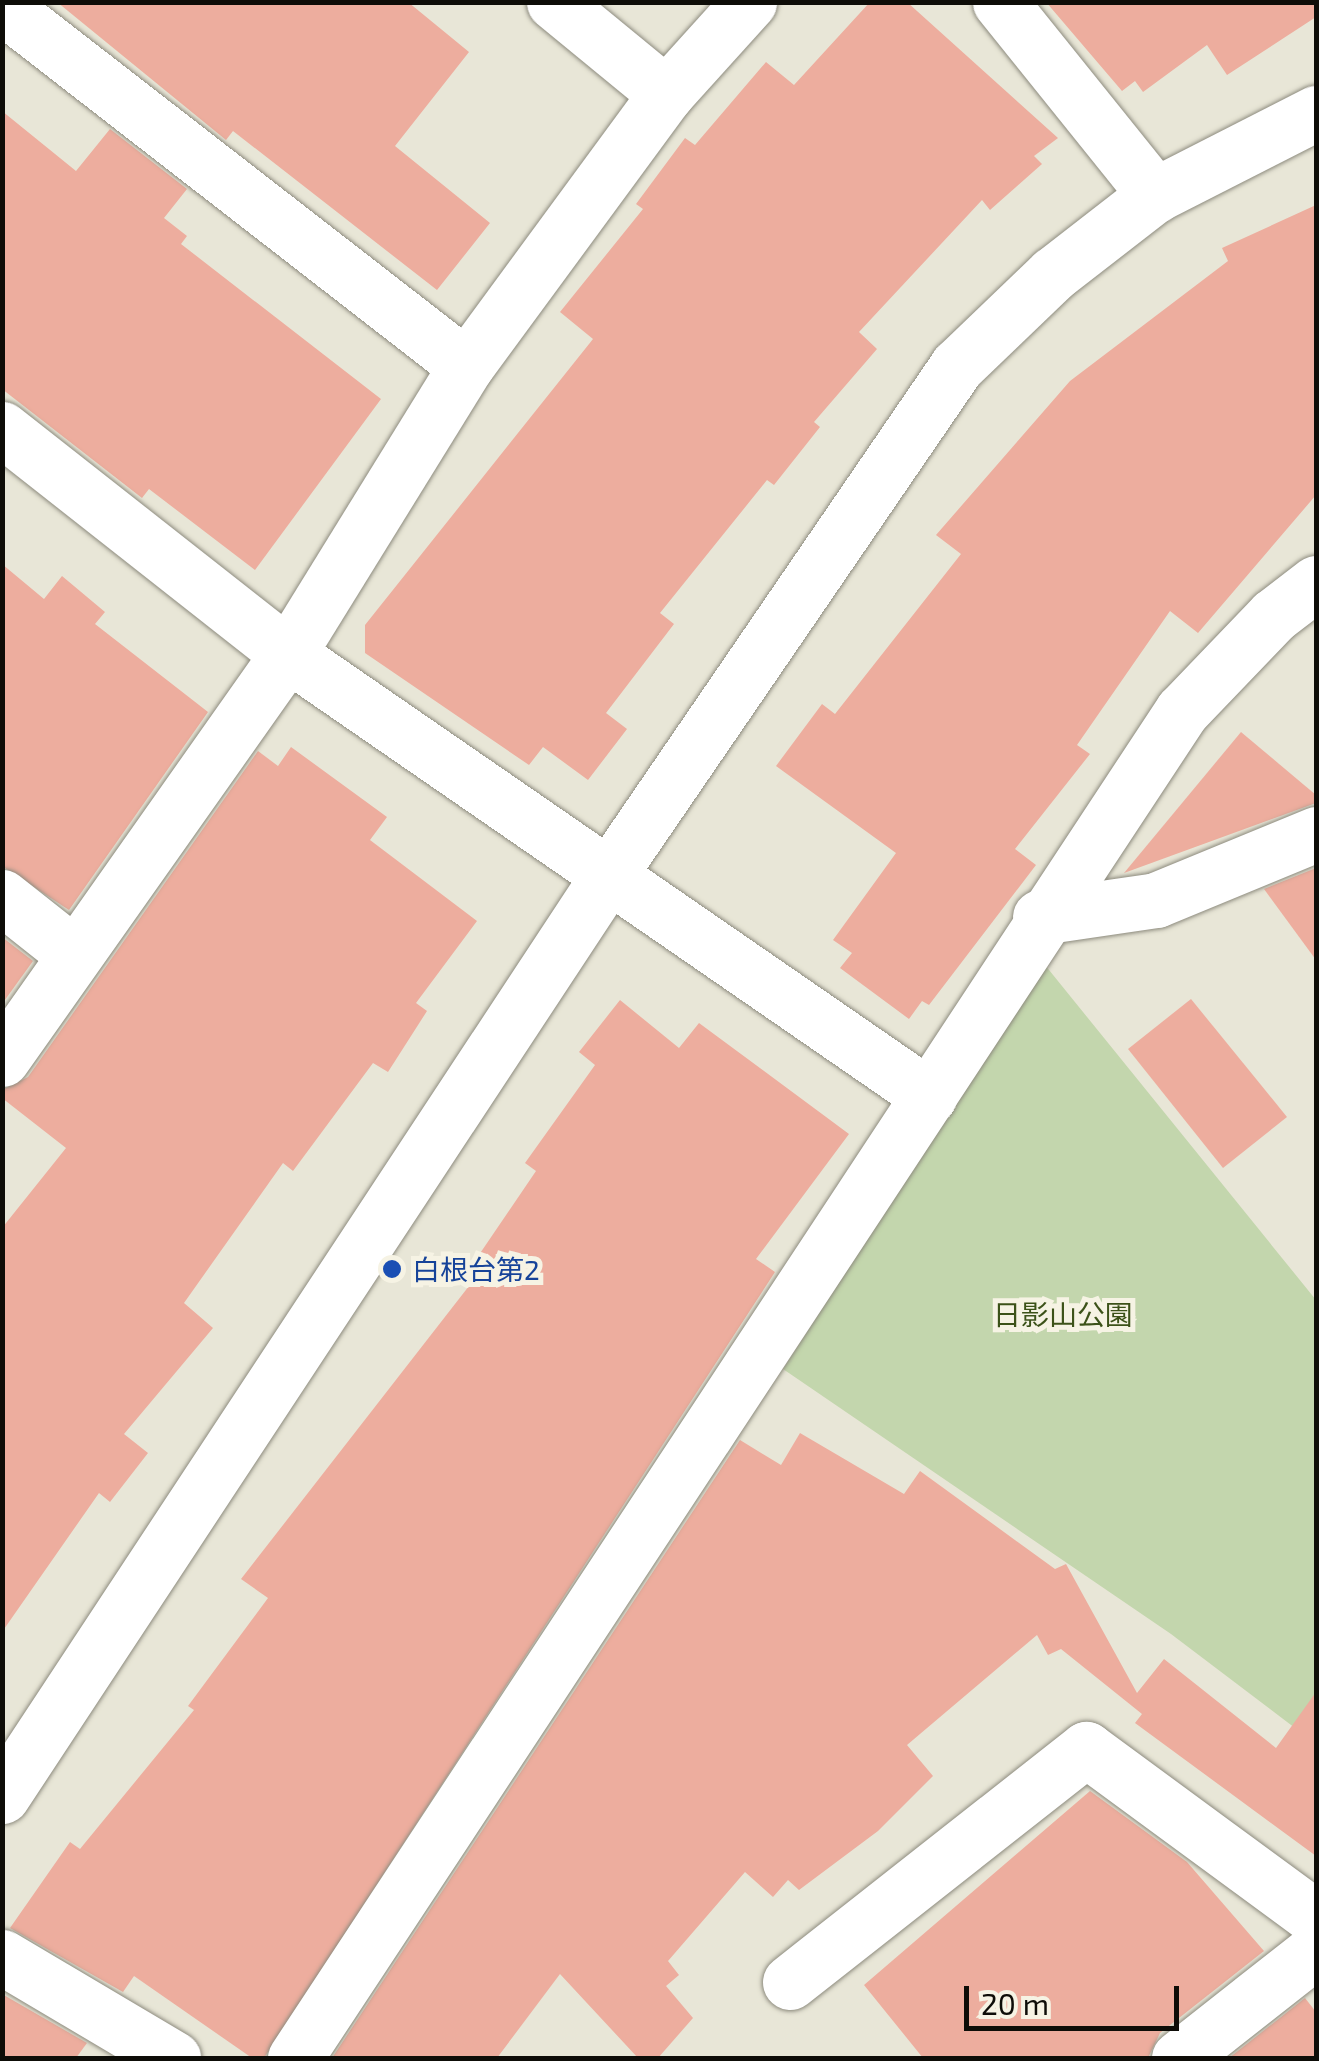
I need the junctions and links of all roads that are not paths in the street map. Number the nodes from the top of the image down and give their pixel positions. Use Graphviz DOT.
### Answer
graph roads {
  1 [pos="554,2"];
  2 [pos="749,2"];
  3 [pos="1000,2"];
  4 [pos="2,6"];
  5 [pos="666,94"];
  6 [pos="1316,113"];
  7 [pos="1155,195"];
  8 [pos="466,366"];
  9 [pos="2,430"];
  10 [pos="1316,583"];
  11 [pos="288,654"];
  12 [pos="1316,834"];
  13 [pos="608,876"];
  14 [pos="2,897"];
  15 [pos="1040,917"];
  16 [pos="74,954"];
  17 [pos="2,1058"];
  18 [pos="929,1096"];
  19 [pos="2,1796"];
  20 [pos="1316,1918"];
  21 [pos="1316,1950"];
  22 [pos="2,1957"];
  23 [pos="790,1982"];
  24 [pos="172,2058"];
  25 [pos="295,2058"];
  26 [pos="1179,2058"];
  1 -- 5 [label="street"];
  2 -- 5 [label="street"];
  3 -- 7 [label="street"];
  4 -- 8 [label="street"];
  5 -- 8 [label="street"];
  6 -- 7 [label="street"];
  7 -- 13 [label="street"];
  8 -- 11 [label="street"];
  9 -- 11 [label="street"];
  10 -- 15 [label="street"];
  11 -- 13 [label="street"];
  11 -- 16 [label="street"];
  12 -- 15 [label="street"];
  13 -- 18 [label="street"];
  13 -- 19 [label="street"];
  14 -- 16 [label="street"];
  15 -- 18 [label="street"];
  16 -- 17 [label="street"];
  18 -- 25 [label="street"];
  20 -- 23 [label="street"];
  21 -- 26 [label="street"];
  22 -- 24 [label="street"];
}
